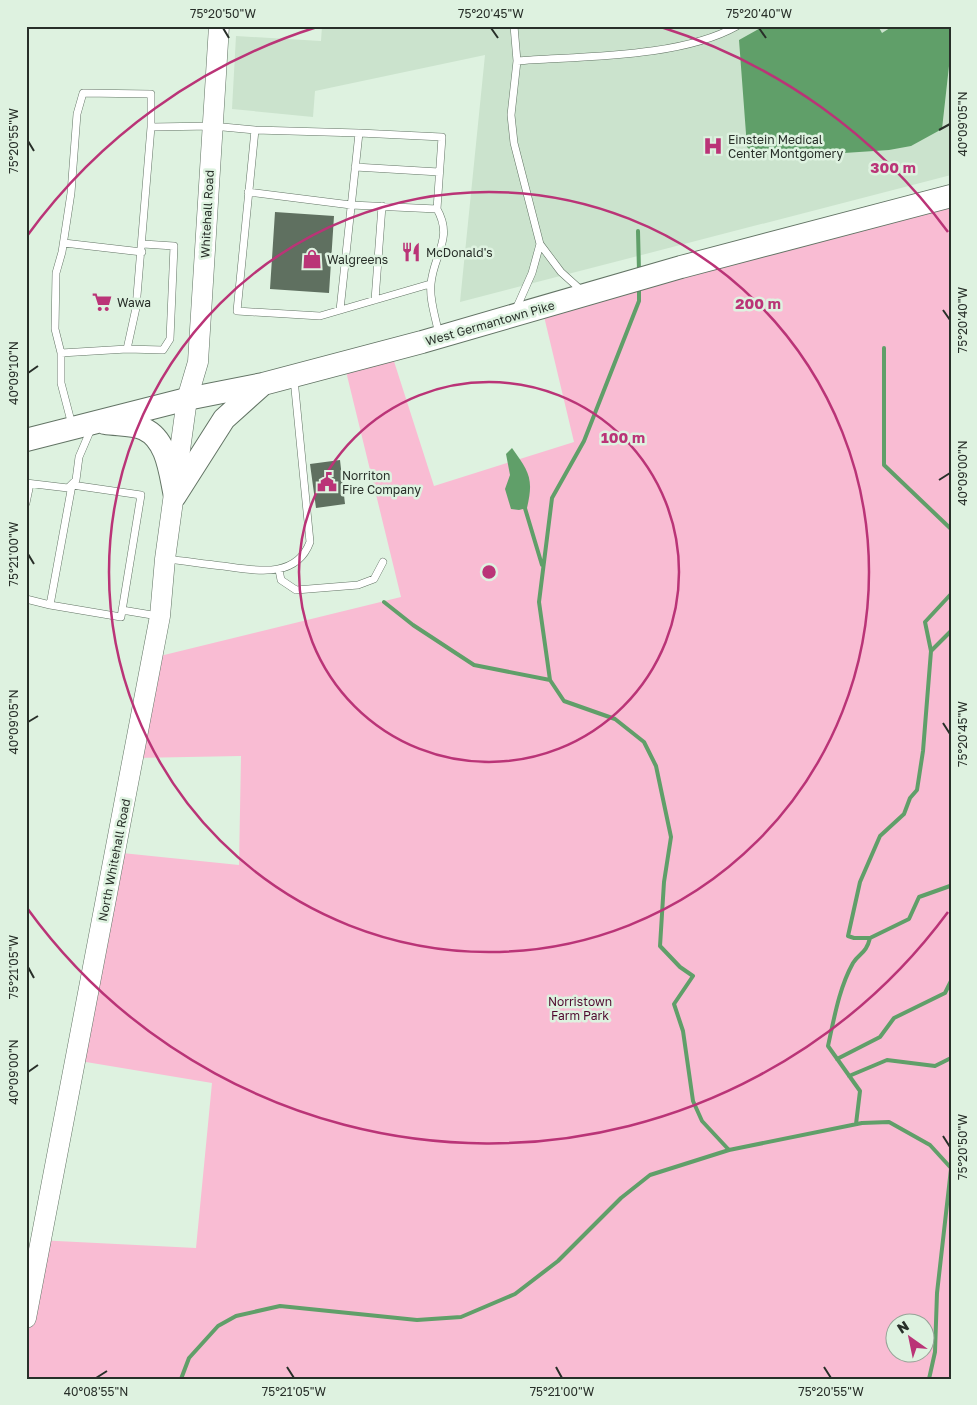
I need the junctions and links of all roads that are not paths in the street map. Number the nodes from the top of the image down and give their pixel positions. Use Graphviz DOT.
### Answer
graph roads {
  1 [pos="219,26"];
  2 [pos="514,26"];
  3 [pos="737,26"];
  4 [pos="517,61"];
  5 [pos="212,126"];
  6 [pos="151,127"];
  7 [pos="255,130"];
  8 [pos="359,133"];
  9 [pos="355,167"];
  10 [pos="439,172"];
  11 [pos="248,192"];
  12 [pos="951,196"];
  13 [pos="352,204"];
  14 [pos="382,206"];
  15 [pos="437,208"];
  16 [pos="64,243"];
  17 [pos="143,244"];
  18 [pos="540,244"];
  19 [pos="142,252"];
  20 [pos="430,284"];
  21 [pos="586,294"];
  22 [pos="375,300"];
  23 [pos="340,310"];
  24 [pos="512,317"];
  25 [pos="439,338"];
  26 [pos="127,348"];
  27 [pos="61,353"];
  28 [pos="294,376"];
  29 [pos="263,384"];
  30 [pos="187,399"];
  31 [pos="94,422"];
  32 [pos="73,427"];
  33 [pos="26,440"];
  34 [pos="28,484"];
  35 [pos="72,484"];
  36 [pos="175,496"];
  37 [pos="26,503"];
  38 [pos="165,559"];
  39 [pos="383,562"];
  40 [pos="279,570"];
  41 [pos="26,599"];
  42 [pos="50,605"];
  43 [pos="122,610"];
  44 [pos="160,616"];
  45 [pos="26,1318"];
  1 -- 5 [label="main road, Whitehall Road"];
  2 -- 4 [label="lane"];
  3 -- 4 [label="lane"];
  4 -- 18 [label="lane"];
  5 -- 6 [label="lane"];
  5 -- 7 [label="lane"];
  5 -- 30 [label="main road, Whitehall Road"];
  6 -- 16 [label="lane"];
  6 -- 17 [label="lane"];
  7 -- 8 [label="lane"];
  7 -- 11 [label="lane"];
  8 -- 9 [label="lane"];
  8 -- 10 [label="lane"];
  9 -- 10 [label="lane"];
  9 -- 13 [label="lane"];
  10 -- 15 [label="lane"];
  11 -- 13 [label="lane"];
  11 -- 23 [label="lane"];
  12 -- 21 [label="main road, West Germantown Pike"];
  13 -- 14 [label="lane"];
  13 -- 23 [label="lane"];
  14 -- 15 [label="lane"];
  14 -- 22 [label="lane"];
  15 -- 20 [label="lane"];
  16 -- 19 [label="lane"];
  16 -- 27 [label="lane"];
  17 -- 19 [label="lane"];
  17 -- 26 [label="lane"];
  18 -- 21 [label="lane"];
  18 -- 24 [label="lane"];
  19 -- 26 [label="lane"];
  20 -- 22 [label="lane"];
  20 -- 25 [label="lane"];
  21 -- 24 [label="main road, West Germantown Pike"];
  22 -- 23 [label="lane"];
  24 -- 25 [label="main road, West Germantown Pike"];
  25 -- 28 [label="main road, West Germantown Pike"];
  26 -- 27 [label="lane"];
  27 -- 32 [label="lane"];
  28 -- 29 [label="main road, West Germantown Pike"];
  28 -- 40 [label="lane"];
  29 -- 30 [label="main road, West Germantown Pike"];
  29 -- 36 [label="main road"];
  30 -- 31 [label="main road, West Germantown Pike"];
  30 -- 36 [label="main road, North Whitehall Road"];
  31 -- 32 [label="main road, West Germantown Pike"];
  31 -- 35 [label="lane"];
  31 -- 36 [label="main road"];
  32 -- 33 [label="main road, West Germantown Pike"];
  34 -- 35 [label="lane"];
  34 -- 37 [label="lane"];
  35 -- 42 [label="lane"];
  35 -- 43 [label="lane"];
  36 -- 38 [label="main road, North Whitehall Road"];
  38 -- 40 [label="lane"];
  38 -- 44 [label="main road, North Whitehall Road"];
  39 -- 40 [label="lane"];
  41 -- 42 [label="lane"];
  42 -- 43 [label="lane"];
  43 -- 44 [label="lane"];
  44 -- 45 [label="main road, North Whitehall Road"];
}
